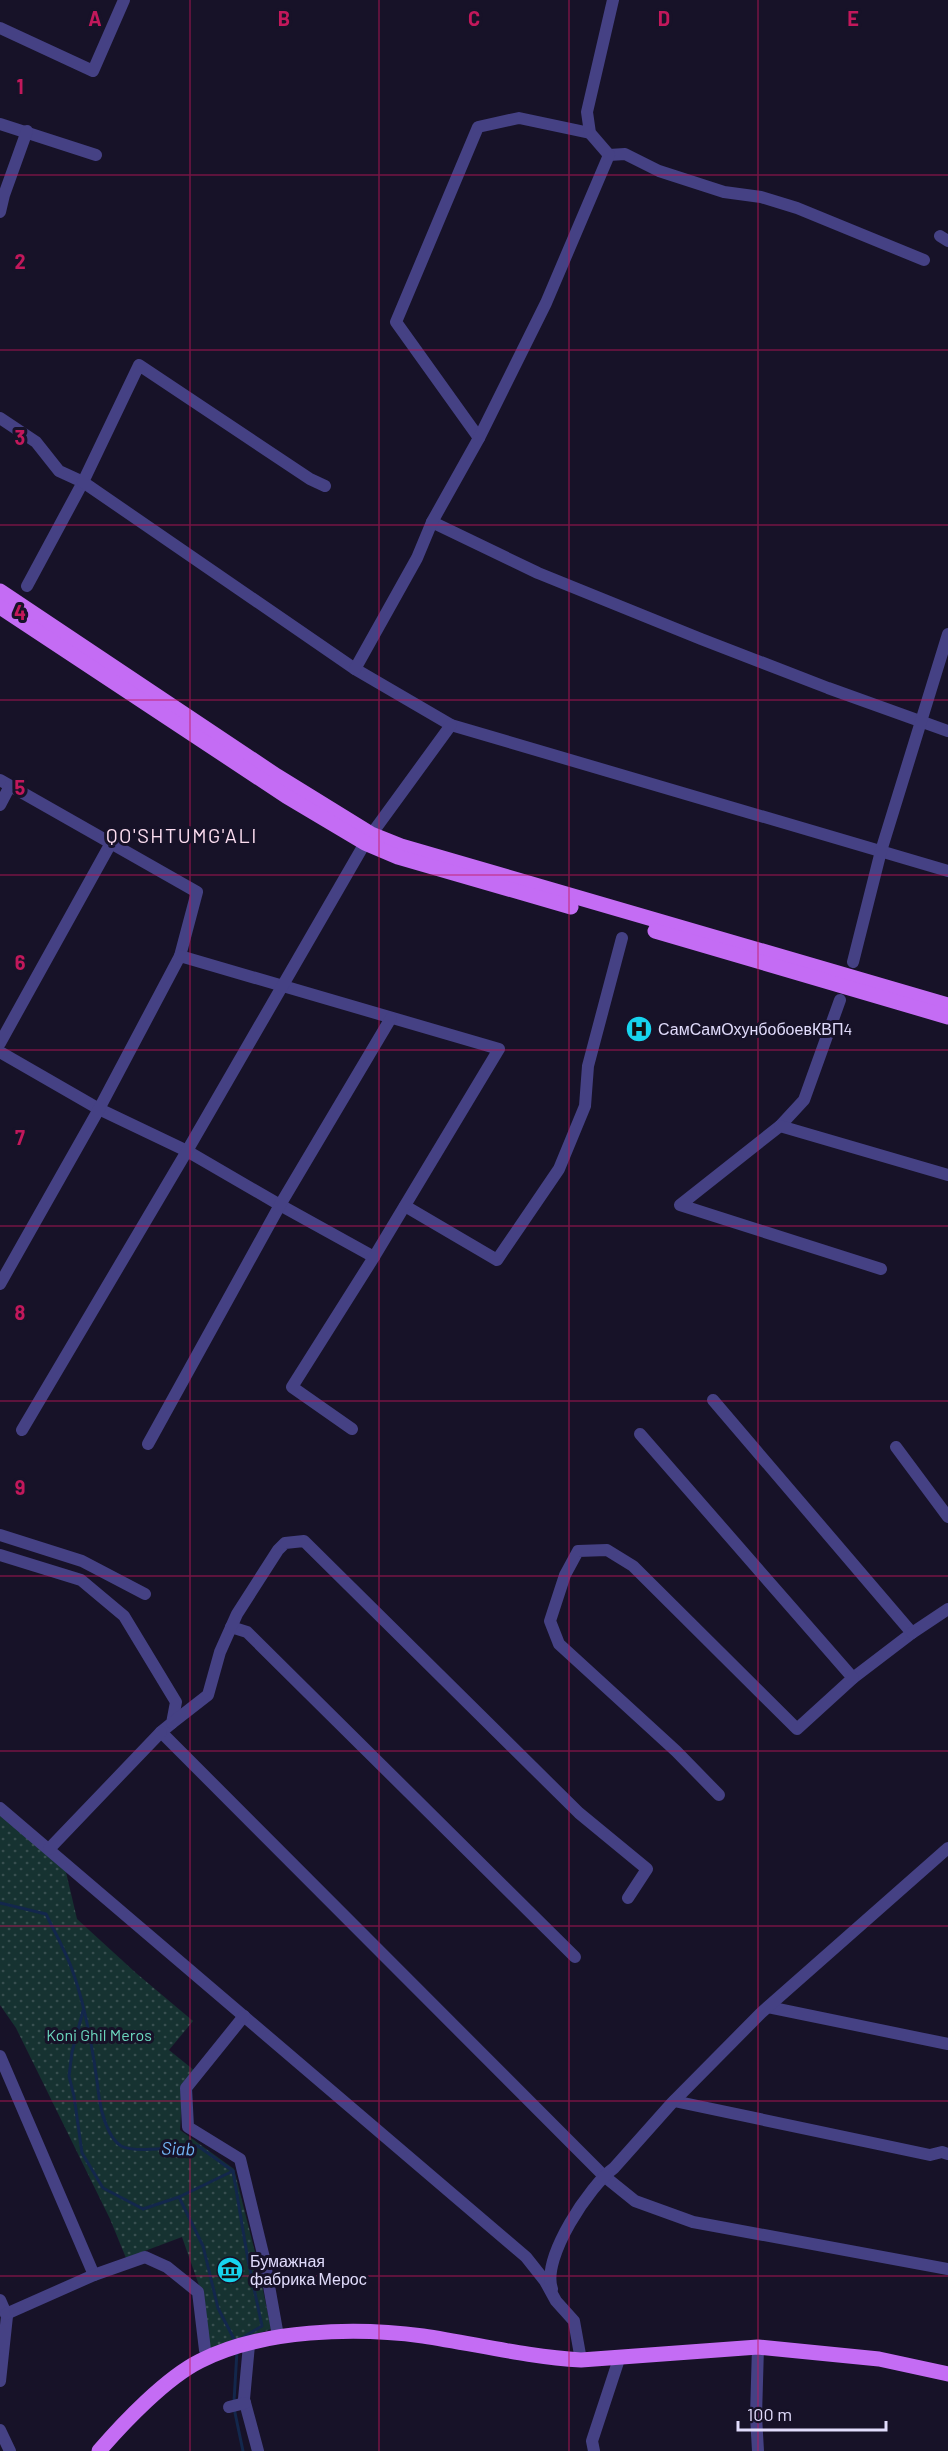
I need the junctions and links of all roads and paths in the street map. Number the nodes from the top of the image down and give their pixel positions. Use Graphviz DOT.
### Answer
graph roads {
  1 [pos="124,0"];
  2 [pos="614,0"];
  3 [pos="0,28"];
  4 [pos="0,124"];
  5 [pos="27,131"];
  6 [pos="590,133"];
  7 [pos="609,155"];
  8 [pos="96,156"];
  9 [pos="0,212"];
  10 [pos="924,260"];
  11 [pos="0,418"];
  12 [pos="479,438"];
  13 [pos="83,482"];
  14 [pos="325,486"];
  15 [pos="432,522"];
  16 [pos="27,586"];
  17 [pos="0,591"];
  18 [pos="0,607"];
  19 [pos="948,634"];
  20 [pos="355,669"];
  21 [pos="921,723"];
  22 [pos="451,725"];
  23 [pos="948,731"];
  24 [pos="5,783"];
  25 [pos="0,805"];
  26 [pos="368,838"];
  27 [pos="111,843"];
  28 [pos="881,851"];
  29 [pos="948,871"];
  30 [pos="622,938"];
  31 [pos="180,956"];
  32 [pos="853,962"];
  33 [pos="281,986"];
  34 [pos="840,1000"];
  35 [pos="948,1005"];
  36 [pos="948,1017"];
  37 [pos="391,1018"];
  38 [pos="0,1043"];
  39 [pos="0,1052"];
  40 [pos="99,1109"];
  41 [pos="780,1126"];
  42 [pos="188,1151"];
  43 [pos="948,1176"];
  44 [pos="280,1205"];
  45 [pos="405,1206"];
  46 [pos="374,1257"];
  47 [pos="881,1269"];
  48 [pos="0,1284"];
  49 [pos="713,1400"];
  50 [pos="352,1429"];
  51 [pos="22,1430"];
  52 [pos="640,1434"];
  53 [pos="148,1444"];
  54 [pos="896,1447"];
  55 [pos="948,1517"];
  56 [pos="0,1535"];
  57 [pos="0,1555"];
  58 [pos="146,1594"];
  59 [pos="948,1609"];
  60 [pos="231,1628"];
  61 [pos="912,1633"];
  62 [pos="853,1678"];
  63 [pos="172,1723"];
  64 [pos="161,1732"];
  65 [pos="719,1795"];
  66 [pos="0,1808"];
  67 [pos="948,1848"];
  68 [pos="49,1849"];
  69 [pos="628,1898"];
  70 [pos="575,1957"];
  71 [pos="768,2007"];
  72 [pos="244,2016"];
  73 [pos="948,2044"];
  74 [pos="0,2056"];
  75 [pos="675,2101"];
  76 [pos="948,2154"];
  77 [pos="604,2176"];
  78 [pos="948,2269"];
  79 [pos="94,2275"];
  80 [pos="0,2300"];
  81 [pos="556,2301"];
  82 [pos="6,2314"];
  83 [pos="278,2336"];
  84 [pos="249,2345"];
  85 [pos="758,2347"];
  86 [pos="216,2355"];
  87 [pos="620,2356"];
  88 [pos="580,2360"];
  89 [pos="948,2374"];
  90 [pos="0,2381"];
  91 [pos="0,2430"];
  92 [pos="10,2451"];
  93 [pos="99,2451"];
  94 [pos="258,2451"];
  95 [pos="594,2451"];
  96 [pos="758,2451"];
  1 -- 3 [label="street"];
  2 -- 6 [label="street"];
  4 -- 5 [label="street"];
  5 -- 8 [label="street"];
  5 -- 9 [label="street"];
  6 -- 7 [label="street"];
  6 -- 12 [label="street"];
  7 -- 10 [label="street"];
  7 -- 12 [label="street"];
  11 -- 13 [label="street"];
  12 -- 15 [label="street"];
  13 -- 14 [label="street"];
  13 -- 16 [label="street"];
  13 -- 20 [label="street"];
  15 -- 20 [label="street"];
  15 -- 21 [label="street"];
  17 -- 26 [label="main road"];
  18 -- 26 [label="main road"];
  19 -- 21 [label="street"];
  20 -- 22 [label="street"];
  21 -- 23 [label="street"];
  21 -- 28 [label="street"];
  22 -- 26 [label="street"];
  22 -- 28 [label="street"];
  24 -- 25 [label="street"];
  24 -- 27 [label="street"];
  26 -- 33 [label="street"];
  26 -- 35 [label="main road"];
  26 -- 36 [label="main road"];
  27 -- 31 [label="street"];
  27 -- 38 [label="street"];
  28 -- 29 [label="street"];
  28 -- 32 [label="street"];
  30 -- 45 [label="street"];
  31 -- 33 [label="street"];
  31 -- 40 [label="street"];
  33 -- 37 [label="street"];
  33 -- 42 [label="street"];
  34 -- 41 [label="street"];
  37 -- 44 [label="street"];
  37 -- 45 [label="street"];
  39 -- 40 [label="street"];
  40 -- 42 [label="street"];
  40 -- 48 [label="street"];
  41 -- 43 [label="street"];
  41 -- 47 [label="street"];
  42 -- 44 [label="street"];
  42 -- 51 [label="street"];
  44 -- 46 [label="street"];
  44 -- 53 [label="street"];
  45 -- 46 [label="street"];
  46 -- 50 [label="street"];
  49 -- 61 [label="street"];
  52 -- 62 [label="street"];
  54 -- 55 [label="street"];
  56 -- 58 [label="street"];
  57 -- 63 [label="street"];
  59 -- 61 [label="street"];
  60 -- 63 [label="street"];
  60 -- 69 [label="street"];
  60 -- 70 [label="street"];
  61 -- 62 [label="street"];
  62 -- 65 [label="street"];
  63 -- 64 [label="street"];
  64 -- 68 [label="street"];
  64 -- 77 [label="street"];
  66 -- 68 [label="street"];
  67 -- 71 [label="street"];
  68 -- 72 [label="street"];
  71 -- 73 [label="street"];
  71 -- 75 [label="street"];
  72 -- 81 [label="street"];
  72 -- 83 [label="street"];
  74 -- 79 [label="street"];
  75 -- 76 [label="street"];
  75 -- 77 [label="street"];
  77 -- 78 [label="street"];
  77 -- 81 [label="street"];
  79 -- 82 [label="street"];
  79 -- 86 [label="street"];
  80 -- 82 [label="street"];
  81 -- 88 [label="street"];
  82 -- 90 [label="street"];
  83 -- 84 [label="main road"];
  83 -- 88 [label="main road"];
  84 -- 86 [label="main road"];
  84 -- 94 [label="street"];
  85 -- 87 [label="main road"];
  85 -- 89 [label="main road"];
  85 -- 96 [label="street"];
  86 -- 93 [label="main road"];
  87 -- 88 [label="main road"];
  87 -- 95 [label="street"];
  91 -- 92 [label="street"];
}
